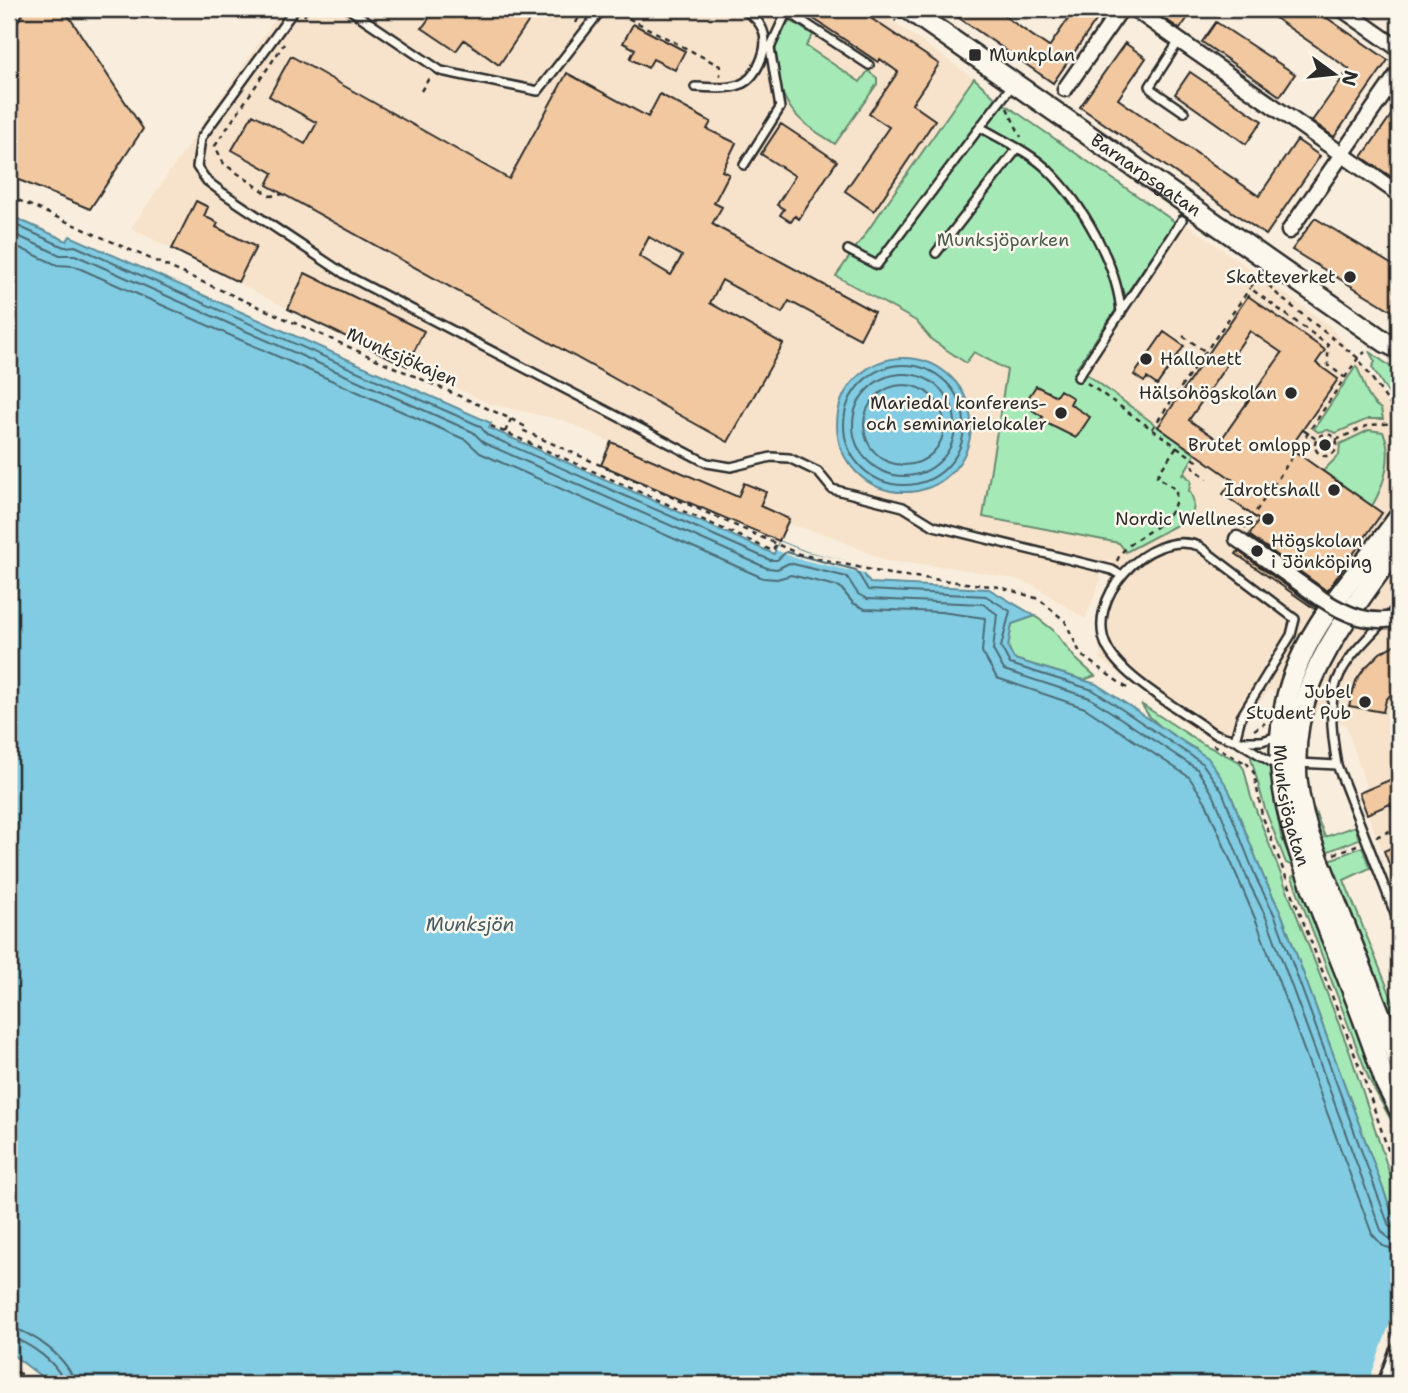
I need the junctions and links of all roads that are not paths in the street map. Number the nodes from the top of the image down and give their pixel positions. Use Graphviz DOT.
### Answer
graph roads {
  1 [pos="295,9"];
  2 [pos="349,9"];
  3 [pos="602,9"];
  4 [pos="743,9"];
  5 [pos="908,9"];
  6 [pos="1121,9"];
  7 [pos="1134,9"];
  8 [pos="1342,9"];
  9 [pos="788,10"];
  10 [pos="1180,41"];
  11 [pos="1399,49"];
  12 [pos="869,65"];
  13 [pos="1399,72"];
  14 [pos="695,87"];
  15 [pos="1009,89"];
  16 [pos="1065,89"];
  17 [pos="1184,112"];
  18 [pos="979,127"];
  19 [pos="1017,149"];
  20 [pos="1342,154"];
  21 [pos="744,165"];
  22 [pos="1399,194"];
  23 [pos="1182,220"];
  24 [pos="1289,231"];
  25 [pos="848,250"];
  26 [pos="936,253"];
  27 [pos="1121,313"];
  28 [pos="1392,346"];
  29 [pos="1399,357"];
  30 [pos="1078,377"];
  31 [pos="1396,511"];
  32 [pos="1242,533"];
  33 [pos="1399,544"];
  34 [pos="1118,574"];
  35 [pos="1399,605"];
  36 [pos="1399,618"];
  37 [pos="1282,734"];
  38 [pos="1237,741"];
  39 [pos="1337,765"];
  40 [pos="1289,766"];
  41 [pos="1303,867"];
  42 [pos="1399,924"];
  43 [pos="1399,1062"];
  44 [pos="1399,1109"];
  45 [pos="1399,1354"];
  46 [pos="1388,1384"];
  1 -- 34 [label="lane"];
  2 -- 3 [label="lane"];
  4 -- 14 [label="lane"];
  5 -- 15 [label="main road, Barnarpsgatan"];
  6 -- 16 [label="street"];
  7 -- 10 [label="street"];
  8 -- 11 [label="street"];
  9 -- 12 [label="lane"];
  9 -- 21 [label="lane"];
  10 -- 17 [label="lane"];
  10 -- 20 [label="street"];
  13 -- 20 [label="street"];
  15 -- 18 [label="lane"];
  15 -- 28 [label="main road, Barnarpsgatan"];
  18 -- 19 [label="lane"];
  18 -- 25 [label="lane"];
  19 -- 26 [label="lane"];
  19 -- 27 [label="lane"];
  20 -- 22 [label="street"];
  20 -- 24 [label="street"];
  23 -- 27 [label="lane"];
  27 -- 30 [label="lane"];
  28 -- 29 [label="main road, Barnarpsgatan"];
  31 -- 37 [label="main road, Munksjögatan"];
  32 -- 36 [label="street, bridge"];
  33 -- 40 [label="main road, Munksjögatan"];
  34 -- 38 [label="lane"];
  34 -- 38 [label="lane"];
  35 -- 39 [label="lane"];
  37 -- 38 [label="lane"];
  37 -- 40 [label="main road, Munksjögatan"];
  38 -- 40 [label="lane"];
  39 -- 40 [label="lane"];
  39 -- 42 [label="lane"];
  40 -- 41 [label="main road, Munksjögatan"];
  41 -- 43 [label="main road, Munksjögatan"];
  41 -- 44 [label="main road, Munksjögatan"];
  45 -- 46 [label="main road"];
}
